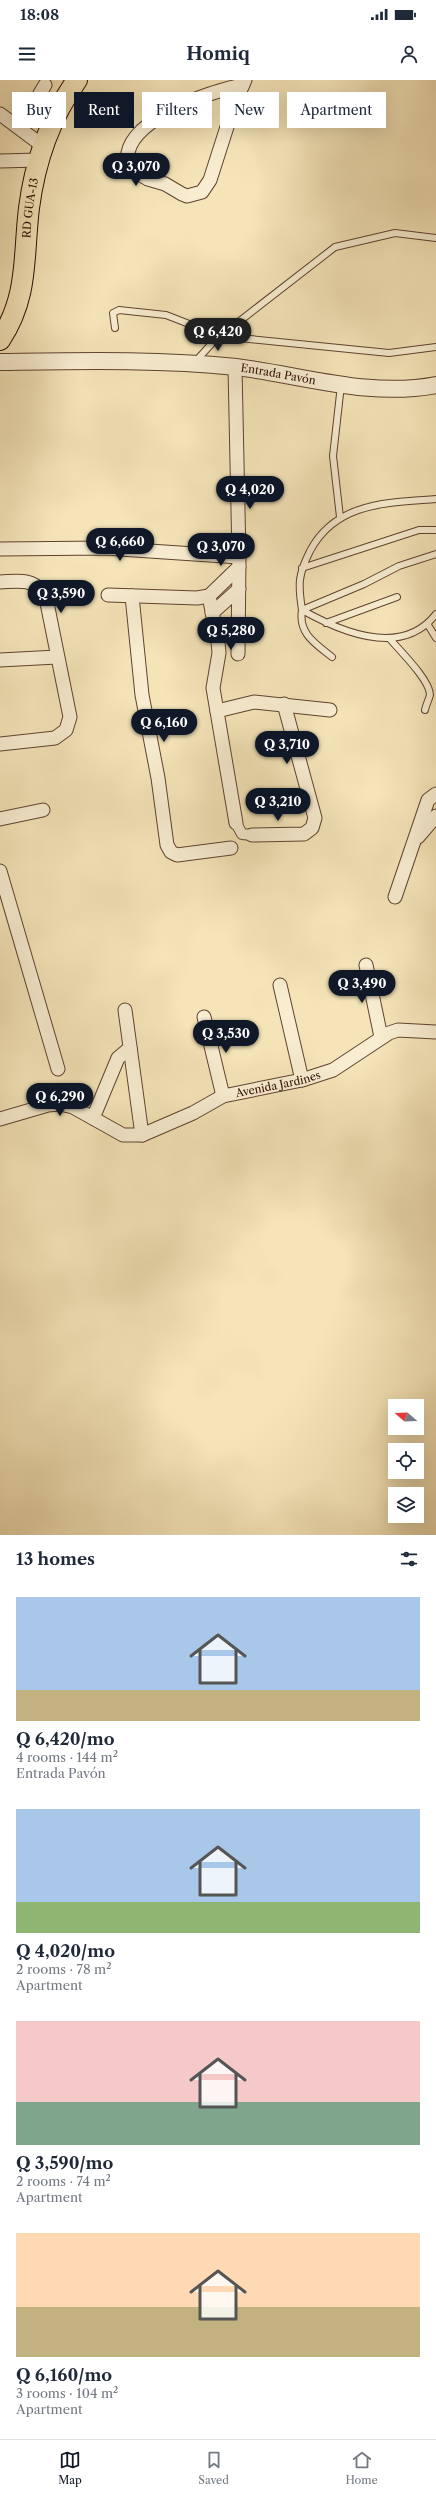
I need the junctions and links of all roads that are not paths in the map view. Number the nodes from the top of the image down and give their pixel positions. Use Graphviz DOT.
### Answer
graph roads {
  1 [pos="77,80"];
  2 [pos="244,82"];
  3 [pos="45,85"];
  4 [pos="41,92"];
  5 [pos="0,114"];
  6 [pos="12,122"];
  7 [pos="21,128"];
  8 [pos="41,153"];
  9 [pos="0,161"];
  10 [pos="436,238"];
  11 [pos="115,328"];
  12 [pos="220,336"];
  13 [pos="0,340"];
  14 [pos="436,347"];
  15 [pos="0,362"];
  16 [pos="192,365"];
  17 [pos="235,367"];
  18 [pos="341,384"];
  19 [pos="436,385"];
  20 [pos="436,499"];
  21 [pos="340,517"];
  22 [pos="436,530"];
  23 [pos="0,549"];
  24 [pos="436,554"];
  25 [pos="239,562"];
  26 [pos="302,568"];
  27 [pos="0,582"];
  28 [pos="239,589"];
  29 [pos="108,595"];
  30 [pos="132,596"];
  31 [pos="209,596"];
  32 [pos="397,597"];
  33 [pos="302,610"];
  34 [pos="212,613"];
  35 [pos="436,614"];
  36 [pos="326,623"];
  37 [pos="428,625"];
  38 [pos="436,638"];
  39 [pos="390,639"];
  40 [pos="238,654"];
  41 [pos="332,657"];
  42 [pos="57,658"];
  43 [pos="0,660"];
  44 [pos="284,704"];
  45 [pos="330,710"];
  46 [pos="425,710"];
  47 [pos="217,711"];
  48 [pos="0,744"];
  49 [pos="436,794"];
  50 [pos="43,810"];
  51 [pos="436,816"];
  52 [pos="0,818"];
  53 [pos="236,823"];
  54 [pos="252,835"];
  55 [pos="412,844"];
  56 [pos="231,848"];
  57 [pos="0,871"];
  58 [pos="395,897"];
  59 [pos="366,965"];
  60 [pos="280,986"];
  61 [pos="125,1010"];
  62 [pos="204,1017"];
  63 [pos="436,1032"];
  64 [pos="381,1037"];
  65 [pos="130,1048"];
  66 [pos="58,1069"];
  67 [pos="302,1080"];
  68 [pos="223,1096"];
  69 [pos="93,1118"];
  70 [pos="0,1119"];
  71 [pos="142,1135"];
  1 -- 8 [label="main road, RD GUA-13"];
  2 -- 2 [label="street"];
  3 -- 4 [label="street"];
  5 -- 6 [label="street"];
  7 -- 8 [label="street"];
  8 -- 9 [label="street"];
  8 -- 13 [label="main road, RD GUA-13"];
  10 -- 12 [label="lane"];
  11 -- 12 [label="lane"];
  12 -- 14 [label="lane"];
  12 -- 16 [label="lane"];
  15 -- 16 [label="street, Entrada Pavón"];
  16 -- 17 [label="street, Entrada Pavón"];
  17 -- 18 [label="street, Entrada Pavón"];
  17 -- 25 [label="street"];
  18 -- 19 [label="street, Entrada Pavón"];
  18 -- 21 [label="lane"];
  20 -- 21 [label="lane"];
  21 -- 26 [label="lane"];
  22 -- 26 [label="lane"];
  23 -- 25 [label="street"];
  24 -- 33 [label="lane"];
  25 -- 28 [label="street"];
  25 -- 31 [label="street"];
  26 -- 33 [label="lane"];
  27 -- 42 [label="street"];
  28 -- 34 [label="street"];
  28 -- 40 [label="street"];
  29 -- 30 [label="street"];
  30 -- 31 [label="street"];
  30 -- 56 [label="street"];
  31 -- 34 [label="street"];
  32 -- 36 [label="lane"];
  33 -- 36 [label="lane"];
  33 -- 41 [label="lane"];
  34 -- 47 [label="street"];
  35 -- 37 [label="lane"];
  36 -- 39 [label="lane"];
  37 -- 38 [label="lane"];
  37 -- 39 [label="lane"];
  39 -- 46 [label="lane"];
  42 -- 43 [label="street"];
  42 -- 48 [label="street"];
  44 -- 45 [label="street"];
  44 -- 47 [label="street"];
  44 -- 54 [label="street"];
  47 -- 53 [label="street"];
  49 -- 55 [label="street"];
  50 -- 52 [label="street"];
  51 -- 55 [label="street"];
  53 -- 54 [label="street"];
  55 -- 58 [label="street"];
  57 -- 66 [label="street"];
  59 -- 64 [label="street"];
  60 -- 67 [label="street"];
  61 -- 65 [label="street"];
  62 -- 68 [label="street"];
  63 -- 64 [label="street, Avenida Jardines"];
  64 -- 67 [label="street, Avenida Jardines"];
  65 -- 69 [label="street"];
  65 -- 71 [label="street"];
  67 -- 68 [label="street, Avenida Jardines"];
  68 -- 71 [label="street, Avenida Jardines"];
  69 -- 70 [label="street"];
  69 -- 71 [label="street, Avenida Jardines"];
}
